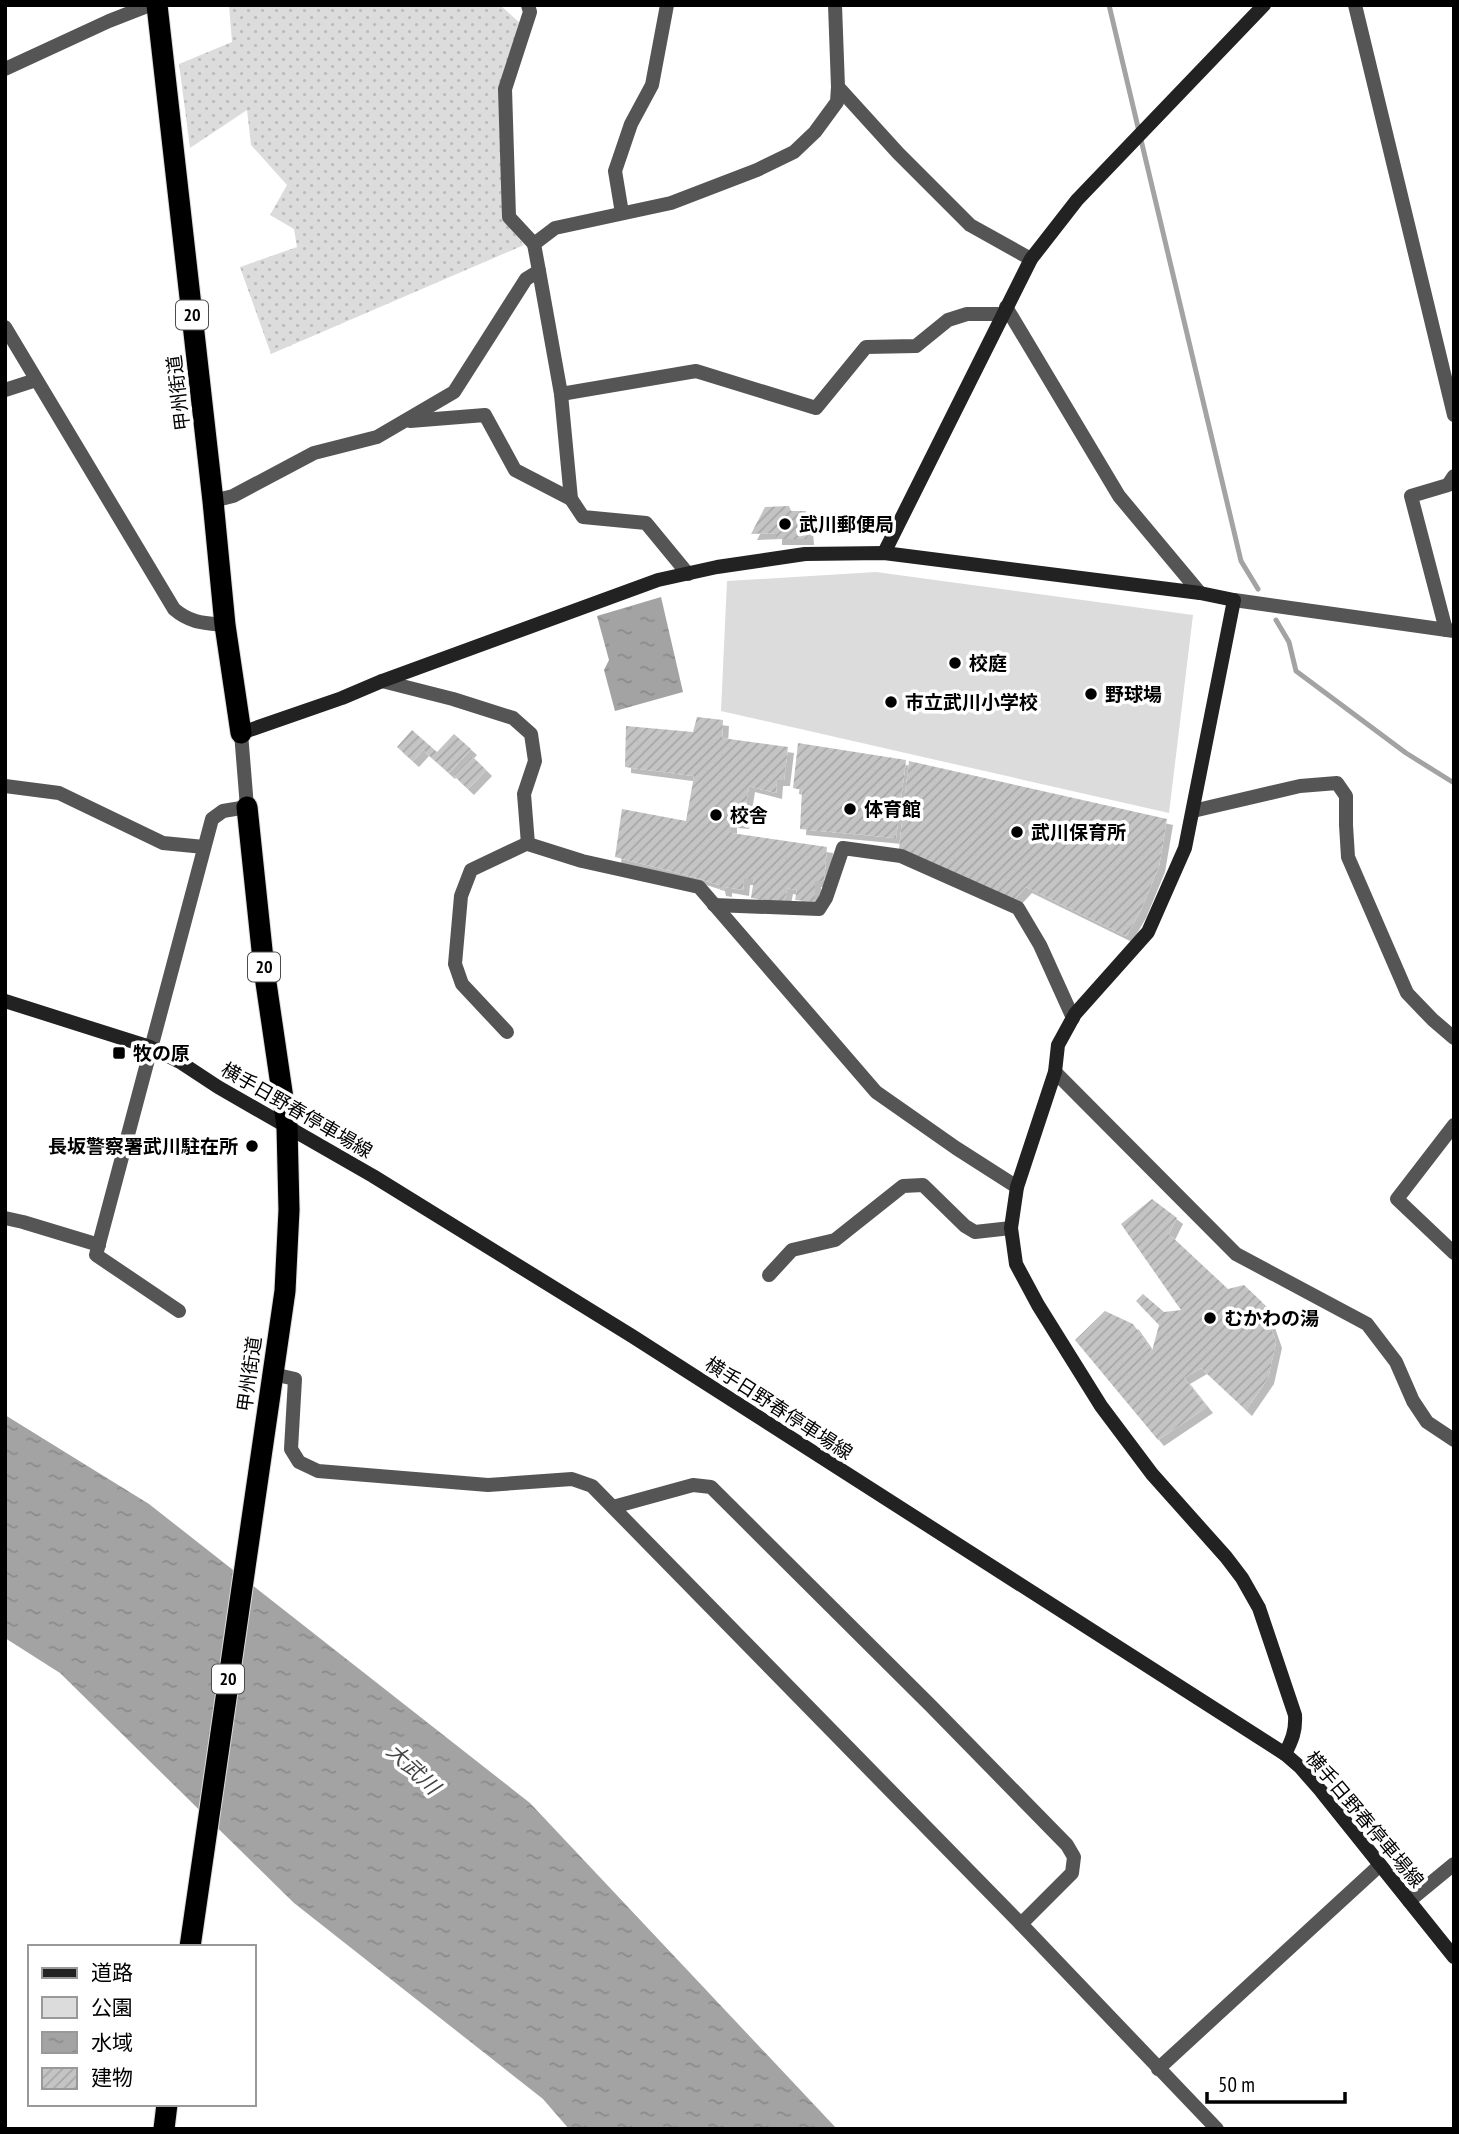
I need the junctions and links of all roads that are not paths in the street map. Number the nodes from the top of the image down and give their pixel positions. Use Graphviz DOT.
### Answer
graph roads {
  1 [pos="150,5"];
  2 [pos="157,5"];
  3 [pos="528,5"];
  4 [pos="667,5"];
  5 [pos="835,5"];
  6 [pos="1264,5"];
  7 [pos="1355,5"];
  8 [pos="5,69"];
  9 [pos="838,87"];
  10 [pos="622,213"];
  11 [pos="534,244"];
  12 [pos="1031,260"];
  13 [pos="540,271"];
  14 [pos="1004,310"];
  15 [pos="5,327"];
  16 [pos="36,380"];
  17 [pos="5,390"];
  18 [pos="561,394"];
  19 [pos="1454,415"];
  20 [pos="408,421"];
  21 [pos="1454,476"];
  22 [pos="571,499"];
  23 [pos="213,500"];
  24 [pos="884,553"];
  25 [pos="688,574"];
  26 [pos="1200,593"];
  27 [pos="1234,600"];
  28 [pos="225,625"];
  29 [pos="1450,630"];
  30 [pos="382,681"];
  31 [pos="241,733"];
  32 [pos="5,786"];
  33 [pos="247,807"];
  34 [pos="1193,811"];
  35 [pos="526,844"];
  36 [pos="204,847"];
  37 [pos="715,905"];
  38 [pos="5,1001"];
  39 [pos="1073,1018"];
  40 [pos="507,1032"];
  41 [pos="1454,1038"];
  42 [pos="150,1047"];
  43 [pos="1055,1072"];
  44 [pos="1454,1125"];
  45 [pos="287,1126"];
  46 [pos="1017,1187"];
  47 [pos="5,1218"];
  48 [pos="1011,1228"];
  49 [pos="99,1245"];
  50 [pos="1454,1253"];
  51 [pos="769,1275"];
  52 [pos="179,1311"];
  53 [pos="272,1374"];
  54 [pos="1454,1440"];
  55 [pos="613,1507"];
  56 [pos="1285,1754"];
  57 [pos="1454,1864"];
  58 [pos="1380,1865"];
  59 [pos="1409,1901"];
  60 [pos="1021,1924"];
  61 [pos="190,1945"];
  62 [pos="1454,1958"];
  63 [pos="1158,2068"];
  64 [pos="167,2106"];
  65 [pos="164,2129"];
  66 [pos="1217,2129"];
  1 -- 8 [label="street"];
  2 -- 23 [label="highway, 甲州街道 / 20"];
  3 -- 11 [label="street"];
  4 -- 10 [label="street"];
  5 -- 9 [label="street"];
  6 -- 12 [label="street"];
  7 -- 19 [label="street"];
  9 -- 10 [label="street"];
  9 -- 12 [label="street"];
  10 -- 11 [label="street"];
  11 -- 13 [label="street"];
  12 -- 14 [label="street"];
  13 -- 18 [label="street"];
  13 -- 20 [label="street"];
  14 -- 18 [label="street"];
  14 -- 24 [label="street"];
  14 -- 26 [label="street"];
  15 -- 16 [label="street"];
  16 -- 17 [label="street"];
  16 -- 28 [label="street"];
  18 -- 22 [label="street"];
  20 -- 22 [label="street"];
  20 -- 23 [label="street"];
  21 -- 29 [label="street"];
  22 -- 25 [label="street"];
  23 -- 28 [label="highway, 甲州街道 / 20"];
  24 -- 25 [label="street"];
  24 -- 26 [label="street"];
  25 -- 30 [label="street"];
  26 -- 27 [label="street"];
  27 -- 29 [label="street"];
  27 -- 34 [label="street"];
  28 -- 31 [label="highway, 甲州街道 / 20"];
  30 -- 31 [label="street"];
  30 -- 37 [label="street"];
  31 -- 33 [label="street"];
  32 -- 36 [label="street"];
  33 -- 36 [label="street"];
  33 -- 45 [label="highway, 甲州街道 / 20"];
  34 -- 39 [label="street"];
  34 -- 41 [label="street"];
  35 -- 40 [label="street"];
  36 -- 42 [label="street"];
  37 -- 39 [label="street"];
  37 -- 46 [label="street"];
  38 -- 42 [label="street, 横手日野春停車場線"];
  39 -- 43 [label="street"];
  42 -- 45 [label="street, 横手日野春停車場線"];
  42 -- 49 [label="street"];
  43 -- 46 [label="street"];
  43 -- 54 [label="street"];
  44 -- 50 [label="street"];
  45 -- 53 [label="highway, 甲州街道 / 20"];
  45 -- 56 [label="street, 横手日野春停車場線"];
  46 -- 48 [label="street"];
  47 -- 49 [label="street"];
  48 -- 51 [label="street"];
  48 -- 56 [label="street"];
  49 -- 52 [label="street"];
  53 -- 55 [label="street"];
  53 -- 61 [label="highway, 甲州街道 / 20"];
  55 -- 60 [label="street"];
  55 -- 60 [label="street"];
  56 -- 58 [label="street, 横手日野春停車場線"];
  57 -- 59 [label="street"];
  58 -- 59 [label="street, 横手日野春停車場線"];
  58 -- 63 [label="street"];
  59 -- 62 [label="street, 横手日野春停車場線"];
  60 -- 63 [label="street"];
  63 -- 66 [label="street"];
  64 -- 65 [label="highway"];
}
